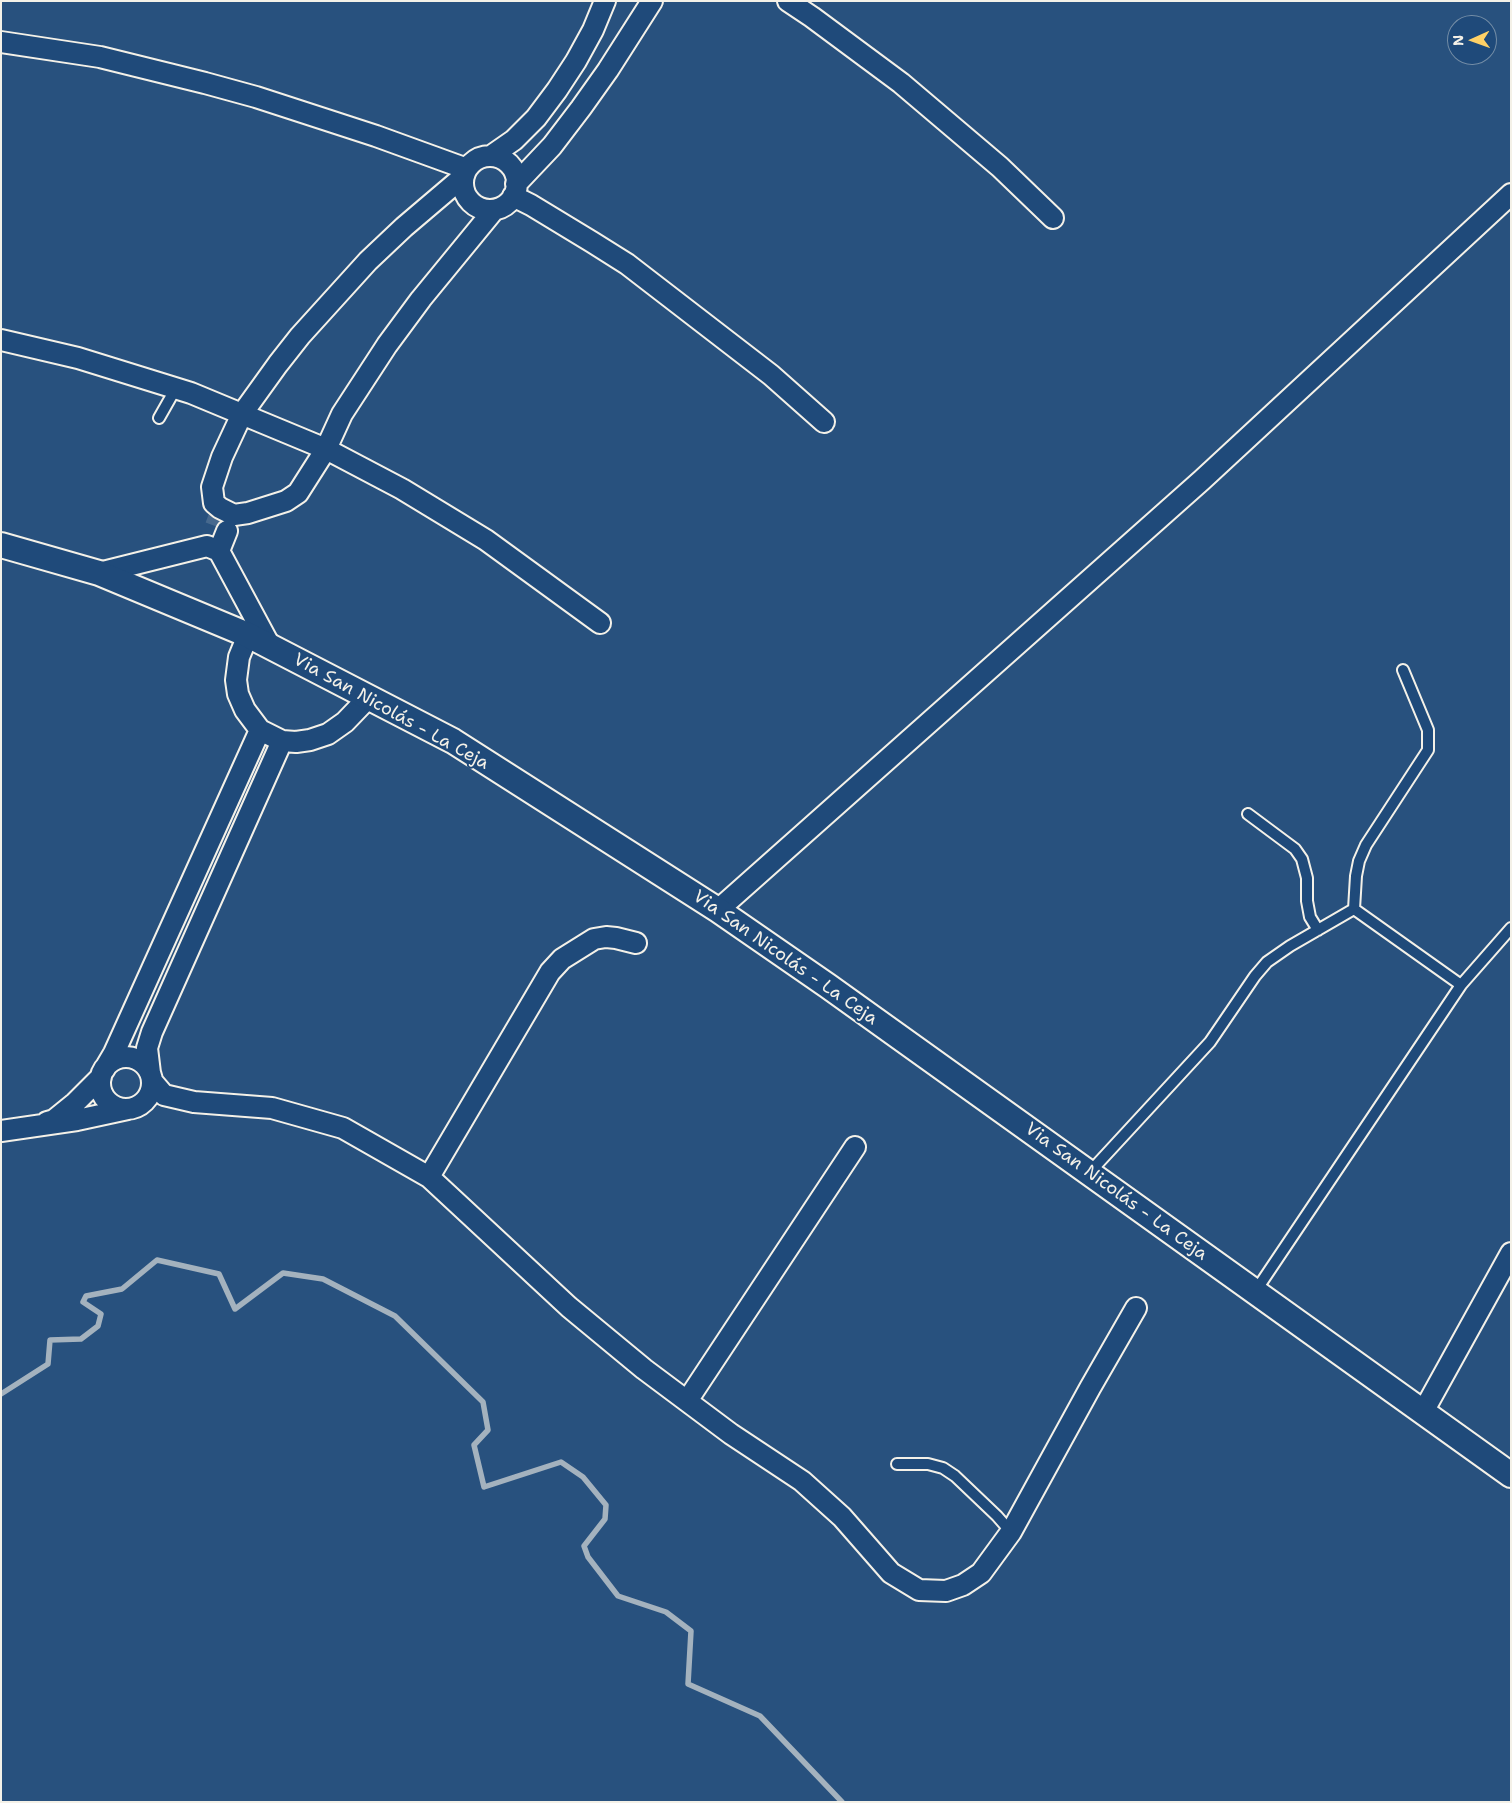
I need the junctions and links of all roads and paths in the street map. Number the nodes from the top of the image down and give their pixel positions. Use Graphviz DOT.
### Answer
graph roads {
  1 [pos="605,1"];
  2 [pos="652,1"];
  3 [pos="788,1"];
  4 [pos="1,42"];
  5 [pos="491,156"];
  6 [pos="465,173"];
  7 [pos="515,190"];
  8 [pos="1511,194"];
  9 [pos="494,210"];
  10 [pos="1053,218"];
  11 [pos="1,340"];
  12 [pos="176,388"];
  13 [pos="242,414"];
  14 [pos="159,418"];
  15 [pos="824,422"];
  16 [pos="326,449"];
  17 [pos="224,520"];
  18 [pos="1,545"];
  19 [pos="213,548"];
  20 [pos="99,573"];
  21 [pos="600,623"];
  22 [pos="248,635"];
  23 [pos="270,646"];
  24 [pos="1403,670"];
  25 [pos="369,697"];
  26 [pos="260,730"];
  27 [pos="282,741"];
  28 [pos="1248,814"];
  29 [pos="1354,909"];
  30 [pos="718,910"];
  31 [pos="1511,928"];
  32 [pos="1318,930"];
  33 [pos="636,943"];
  34 [pos="1461,985"];
  35 [pos="102,1074"];
  36 [pos="151,1077"];
  37 [pos="194,1102"];
  38 [pos="132,1108"];
  39 [pos="36,1126"];
  40 [pos="1,1131"];
  41 [pos="854,1147"];
  42 [pos="1089,1173"];
  43 [pos="428,1177"];
  44 [pos="1511,1253"];
  45 [pos="1255,1292"];
  46 [pos="1136,1308"];
  47 [pos="687,1401"];
  48 [pos="1423,1412"];
  49 [pos="896,1464"];
  50 [pos="1511,1475"];
  51 [pos="1011,1532"];
  1 -- 5 [label="street"];
  2 -- 7 [label="street"];
  3 -- 10 [label="street"];
  4 -- 6 [label="street"];
  5 -- 6 [label="street"];
  5 -- 7 [label="street"];
  6 -- 9 [label="street"];
  6 -- 13 [label="street"];
  7 -- 9 [label="street"];
  7 -- 15 [label="street"];
  8 -- 30 [label="street"];
  9 -- 16 [label="street"];
  11 -- 12 [label="street"];
  12 -- 13 [label="street"];
  12 -- 14 [label="lane"];
  13 -- 16 [label="street"];
  13 -- 17 [label="street"];
  16 -- 17 [label="street"];
  16 -- 21 [label="street"];
  17 -- 19 [label="street"];
  18 -- 20 [label="street, Via San Nicolás - La Ceja"];
  19 -- 20 [label="street"];
  19 -- 23 [label="street"];
  20 -- 22 [label="street, Via San Nicolás - La Ceja"];
  22 -- 23 [label="street, Via San Nicolás - La Ceja"];
  22 -- 26 [label="street"];
  23 -- 25 [label="street, Via San Nicolás - La Ceja"];
  24 -- 29 [label="lane"];
  25 -- 27 [label="street"];
  25 -- 30 [label="street, Via San Nicolás - La Ceja"];
  26 -- 27 [label="street"];
  26 -- 35 [label="street"];
  27 -- 36 [label="street"];
  28 -- 32 [label="lane"];
  29 -- 32 [label="lane"];
  29 -- 34 [label="lane"];
  30 -- 42 [label="street, Via San Nicolás - La Ceja"];
  31 -- 34 [label="lane"];
  32 -- 42 [label="lane"];
  33 -- 43 [label="street"];
  34 -- 45 [label="lane"];
  35 -- 36 [label="street"];
  35 -- 38 [label="street"];
  35 -- 39 [label="street"];
  36 -- 37 [label="street"];
  36 -- 38 [label="street"];
  37 -- 38 [label="street"];
  37 -- 43 [label="street"];
  38 -- 39 [label="street"];
  39 -- 40 [label="street"];
  41 -- 47 [label="street"];
  42 -- 45 [label="street, Via San Nicolás - La Ceja"];
  43 -- 47 [label="street"];
  44 -- 48 [label="street"];
  45 -- 48 [label="street, Via San Nicolás - La Ceja"];
  46 -- 51 [label="street"];
  47 -- 51 [label="street"];
  48 -- 50 [label="street, Via San Nicolás - La Ceja"];
  49 -- 51 [label="lane"];
}
